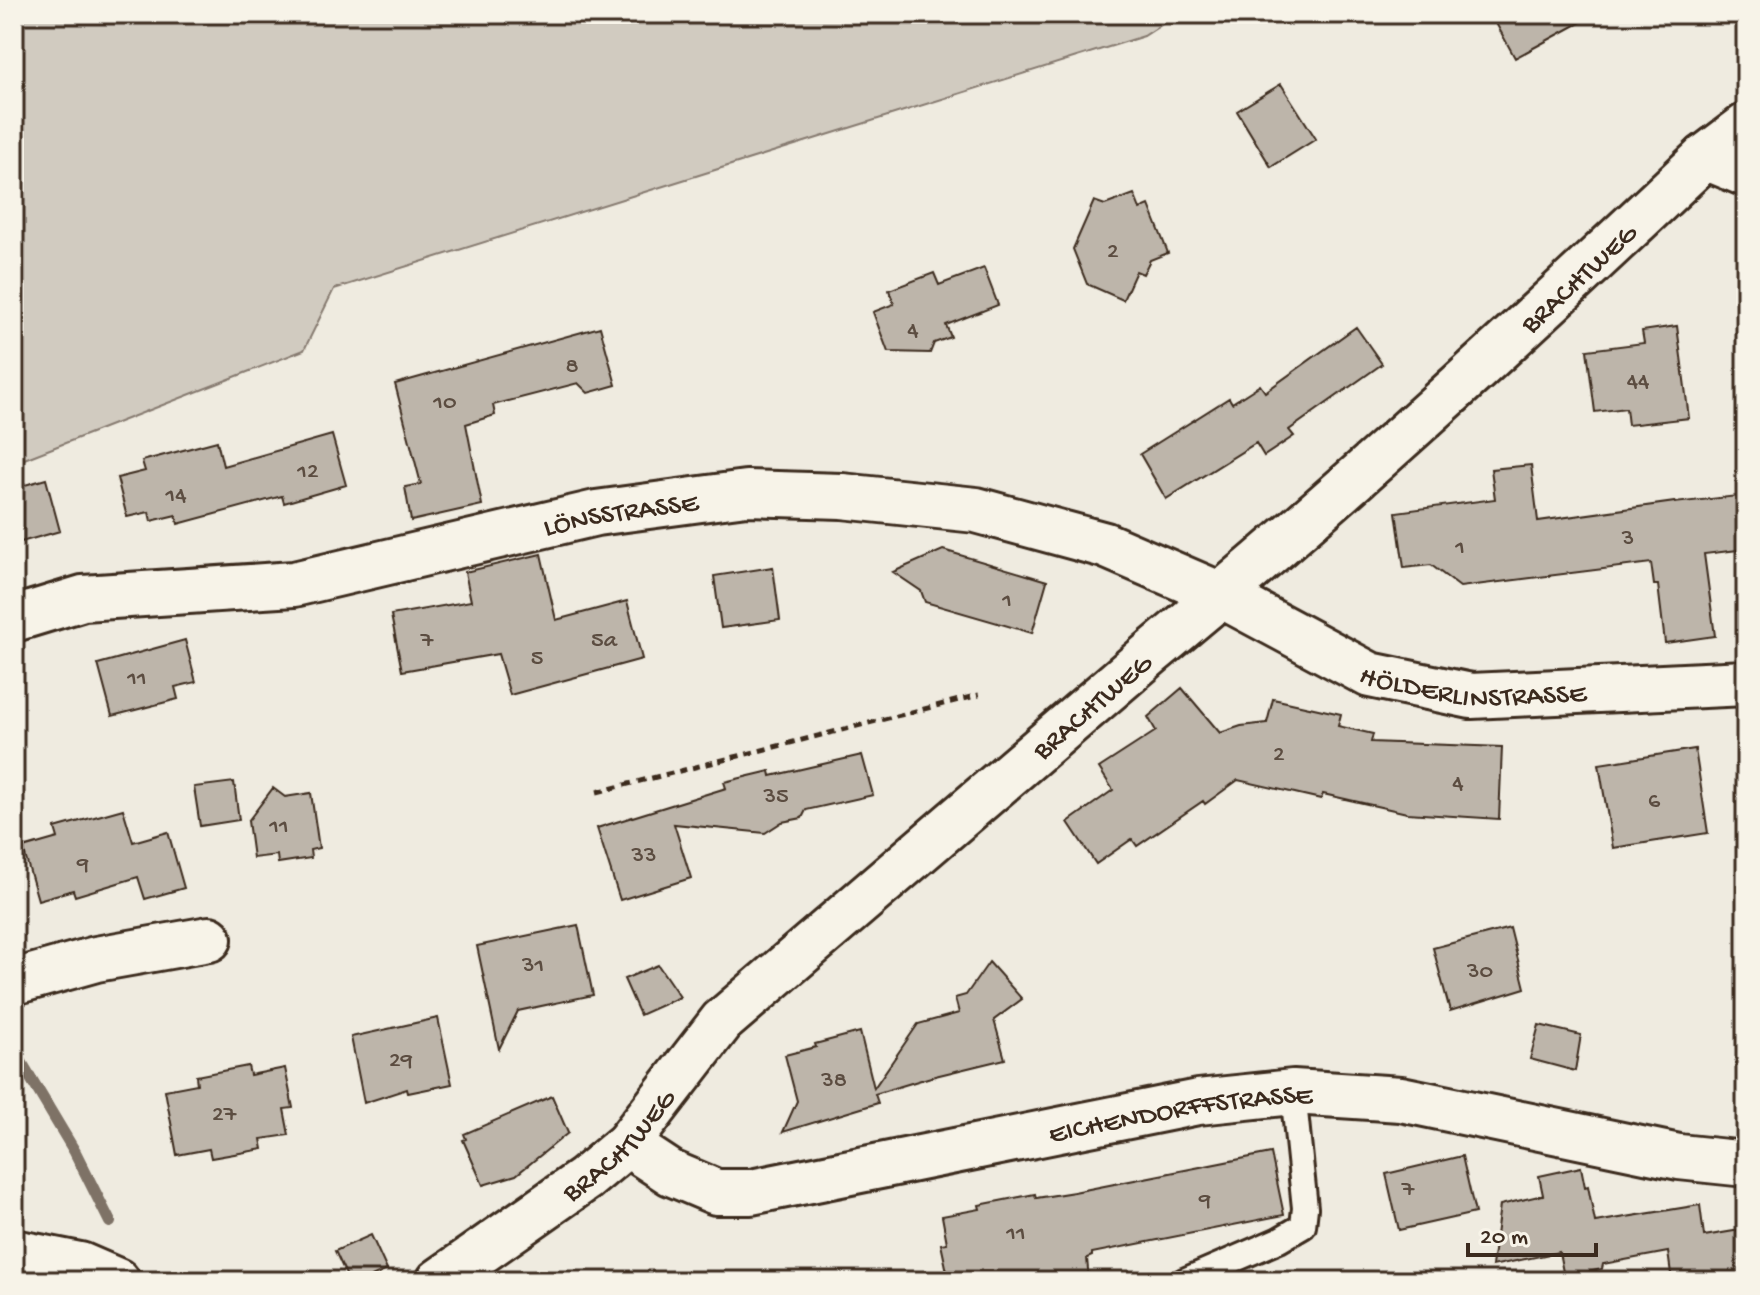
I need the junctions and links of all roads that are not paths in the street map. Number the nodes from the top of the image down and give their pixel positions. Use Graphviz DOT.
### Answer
graph roads {
  1 [pos="1746,126"];
  2 [pos="1705,157"];
  3 [pos="1746,174"];
  4 [pos="1221,595"];
  5 [pos="14,619"];
  6 [pos="1746,683"];
  7 [pos="209,939"];
  8 [pos="14,982"];
  9 [pos="1293,1092"];
  10 [pos="627,1144"];
  11 [pos="1746,1164"];
  12 [pos="14,1252"];
  13 [pos="117,1281"];
  14 [pos="439,1281"];
  15 [pos="1184,1281"];
  1 -- 2 [label="street, BRACHTWEG"];
  2 -- 3 [label="street"];
  2 -- 4 [label="street, BRACHTWEG"];
  4 -- 5 [label="street, LÖNSSTRASSE"];
  4 -- 6 [label="street, HÖLDERLINSTRASSE"];
  4 -- 10 [label="street, BRACHTWEG"];
  7 -- 8 [label="street"];
  9 -- 10 [label="street, EICHENDORFFSTRASSE"];
  9 -- 11 [label="street, EICHENDORFFSTRASSE"];
  9 -- 15 [label="lane"];
  10 -- 14 [label="street, BRACHTWEG"];
  12 -- 13 [label="street"];
}
